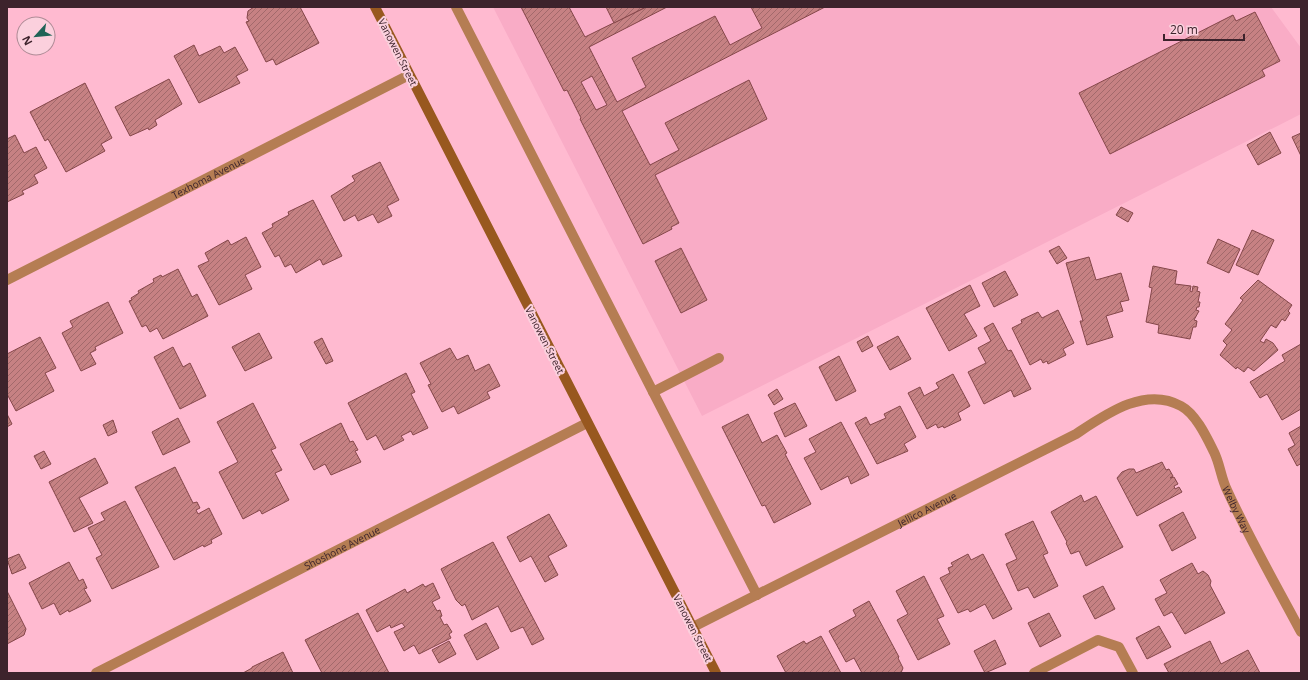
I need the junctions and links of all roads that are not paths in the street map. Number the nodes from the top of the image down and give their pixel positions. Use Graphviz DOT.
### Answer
graph roads {
  1 [pos="375,7"];
  2 [pos="456,7"];
  3 [pos="409,74"];
  4 [pos="7,280"];
  5 [pos="719,358"];
  6 [pos="653,392"];
  7 [pos="1163,400"];
  8 [pos="587,423"];
  9 [pos="757,595"];
  10 [pos="693,627"];
  11 [pos="1301,632"];
  12 [pos="96,673"];
  13 [pos="716,673"];
  14 [pos="1034,673"];
  15 [pos="1133,673"];
  1 -- 3 [label="main road, Vanowen Street"];
  2 -- 6 [label="street"];
  3 -- 4 [label="street, Texhoma Avenue"];
  3 -- 8 [label="main road, Vanowen Street"];
  5 -- 6 [label="street"];
  6 -- 9 [label="street"];
  7 -- 9 [label="street, Jellico Avenue"];
  7 -- 11 [label="street, Welby Way"];
  8 -- 10 [label="main road, Vanowen Street"];
  8 -- 12 [label="street, Shoshone Avenue"];
  9 -- 10 [label="street, Jellico Avenue"];
  10 -- 13 [label="main road, Vanowen Street"];
  14 -- 15 [label="street"];
}
